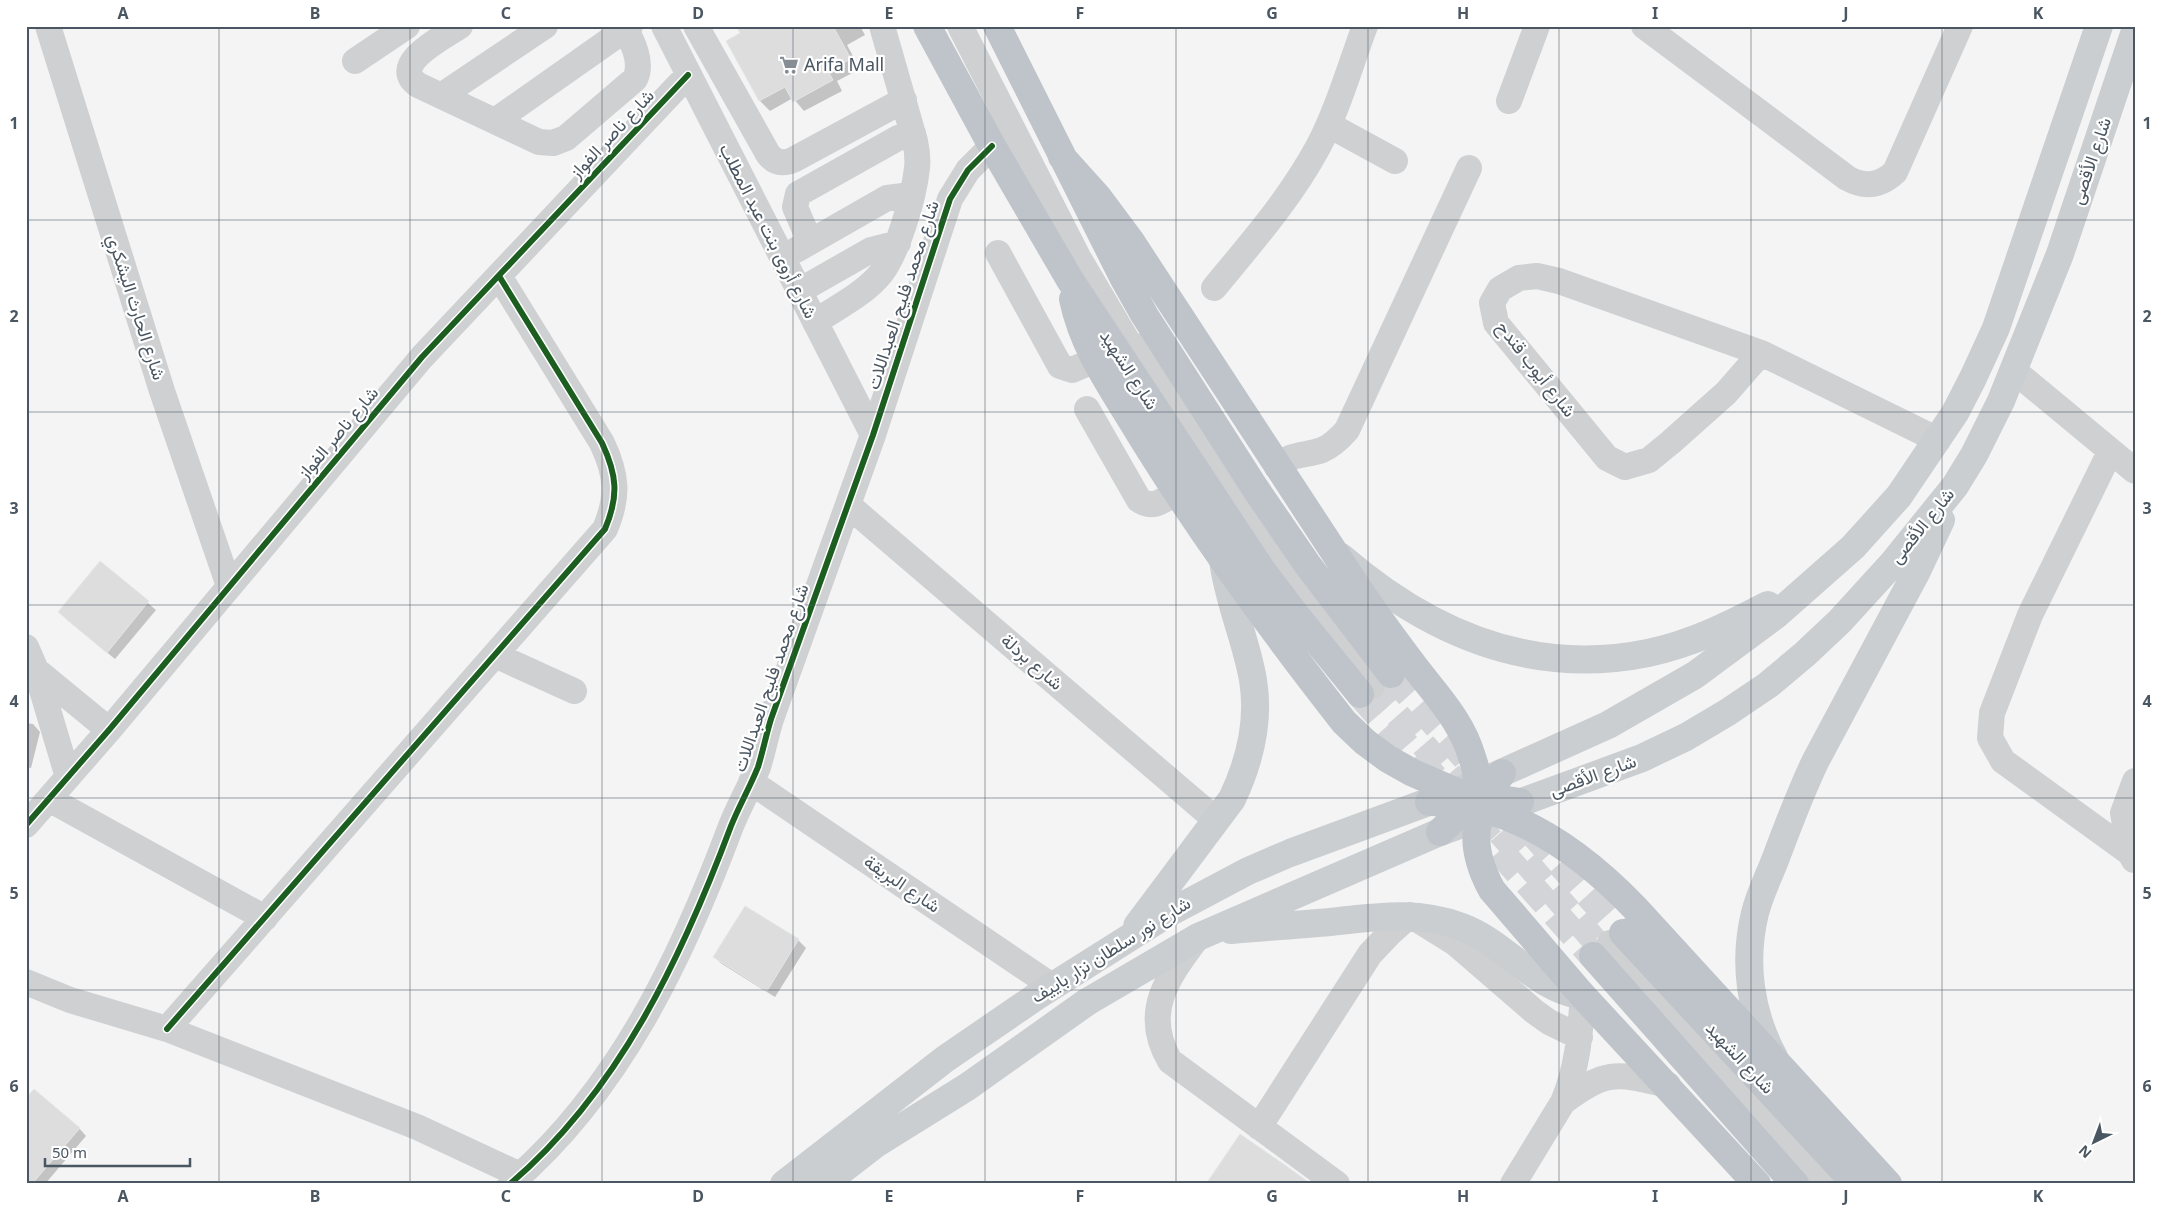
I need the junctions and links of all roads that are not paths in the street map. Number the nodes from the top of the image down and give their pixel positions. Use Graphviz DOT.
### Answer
graph roads {
  1 [pos="48,26"];
  2 [pos="460,26"];
  3 [pos="545,26"];
  4 [pos="664,26"];
  5 [pos="696,26"];
  6 [pos="882,26"];
  7 [pos="927,26"];
  8 [pos="960,26"];
  9 [pos="971,26"];
  10 [pos="997,26"];
  11 [pos="1365,26"];
  12 [pos="1537,26"];
  13 [pos="1644,26"];
  14 [pos="1960,26"];
  15 [pos="2099,26"];
  16 [pos="626,27"];
  17 [pos="391,31"];
  18 [pos="2135,31"];
  19 [pos="355,61"];
  20 [pos="688,75"];
  21 [pos="441,96"];
  22 [pos="904,100"];
  23 [pos="1509,101"];
  24 [pos="495,121"];
  25 [pos="1329,125"];
  26 [pos="913,133"];
  27 [pos="992,146"];
  28 [pos="1062,156"];
  29 [pos="1395,161"];
  30 [pos="1469,168"];
  31 [pos="911,195"];
  32 [pos="810,242"];
  33 [pos="898,243"];
  34 [pos="998,253"];
  35 [pos="782,257"];
  36 [pos="498,276"];
  37 [pos="1070,280"];
  38 [pos="1214,288"];
  39 [pos="799,291"];
  40 [pos="815,322"];
  41 [pos="1761,354"];
  42 [pos="1095,360"];
  43 [pos="2013,370"];
  44 [pos="1087,409"];
  45 [pos="872,435"];
  46 [pos="1938,440"];
  47 [pos="2110,452"];
  48 [pos="1278,467"];
  49 [pos="2135,472"];
  50 [pos="1955,486"];
  51 [pos="1176,492"];
  52 [pos="848,504"];
  53 [pos="1332,550"];
  54 [pos="1223,560"];
  55 [pos="1814,581"];
  56 [pos="229,586"];
  57 [pos="495,655"];
  58 [pos="31,659"];
  59 [pos="1376,684"];
  60 [pos="574,691"];
  61 [pos="109,730"];
  62 [pos="68,777"];
  63 [pos="2135,781"];
  64 [pos="751,782"];
  65 [pos="49,799"];
  66 [pos="1482,801"];
  67 [pos="1216,820"];
  68 [pos="26,825"];
  69 [pos="2132,857"];
  70 [pos="1410,915"];
  71 [pos="265,918"];
  72 [pos="1204,934"];
  73 [pos="1128,938"];
  74 [pos="1607,946"];
  75 [pos="26,982"];
  76 [pos="1052,986"];
  77 [pos="1584,996"];
  78 [pos="167,1029"];
  79 [pos="1580,1037"];
  80 [pos="1778,1065"];
  81 [pos="1668,1085"];
  82 [pos="1564,1102"];
  83 [pos="1259,1126"];
  84 [pos="515,1180"];
  85 [pos="784,1184"];
  86 [pos="824,1184"];
  87 [pos="1337,1184"];
  88 [pos="1512,1184"];
  89 [pos="1757,1184"];
  90 [pos="1795,1184"];
  91 [pos="1815,1184"];
  92 [pos="1828,1184"];
  93 [pos="1856,1184"];
  94 [pos="1888,1184"];
  1 -- 56 [label="street, شارع الحارث اليشكري"];
  2 -- 21 [label="street"];
  3 -- 21 [label="street"];
  4 -- 20 [label="street, شارع أروى بنت عبد المطلب"];
  5 -- 22 [label="street"];
  6 -- 22 [label="street"];
  7 -- 27 [label="highway, شارع الشهيد"];
  8 -- 59 [label="street"];
  9 -- 59 [label="street"];
  10 -- 28 [label="highway"];
  11 -- 25 [label="street"];
  12 -- 23 [label="street"];
  13 -- 14 [label="street"];
  15 -- 46 [label="main road, شارع الأقصى"];
  16 -- 24 [label="street"];
  16 -- 24 [label="street"];
  17 -- 19 [label="street"];
  18 -- 43 [label="main road, شارع الأقصى"];
  20 -- 35 [label="street, شارع أروى بنت عبد المطلب"];
  20 -- 36 [label="street, شارع ناصر الفواز"];
  21 -- 24 [label="street"];
  22 -- 26 [label="street"];
  25 -- 29 [label="street"];
  25 -- 38 [label="street"];
  26 -- 31 [label="street"];
  26 -- 32 [label="street"];
  27 -- 37 [label="highway, شارع الشهيد"];
  27 -- 45 [label="street, شارع محمد فليح العبداللات"];
  28 -- 48 [label="highway"];
  28 -- 59 [label="highway"];
  30 -- 48 [label="street"];
  31 -- 32 [label="street"];
  31 -- 33 [label="street"];
  32 -- 35 [label="street"];
  33 -- 39 [label="street"];
  33 -- 40 [label="street"];
  34 -- 42 [label="street"];
  35 -- 39 [label="street, شارع أروى بنت عبد المطلب"];
  36 -- 56 [label="street, شارع ناصر الفواز"];
  36 -- 57 [label="street"];
  37 -- 42 [label="highway"];
  37 -- 59 [label="highway, شارع الشهيد"];
  39 -- 40 [label="street, شارع أروى بنت عبد المطلب"];
  40 -- 45 [label="street, شارع أروى بنت عبد المطلب"];
  41 -- 41 [label="street, شارع أيوب قندح"];
  41 -- 46 [label="street, شارع أيوب قندح"];
  42 -- 51 [label="highway"];
  43 -- 47 [label="street"];
  43 -- 50 [label="main road, شارع الأقصى"];
  44 -- 51 [label="street"];
  45 -- 52 [label="street, شارع محمد فليح العبداللات"];
  46 -- 55 [label="main road, شارع الأقصى"];
  47 -- 49 [label="street"];
  47 -- 69 [label="street"];
  48 -- 53 [label="highway"];
  50 -- 66 [label="main road, شارع الأقصى"];
  50 -- 80 [label="main road"];
  51 -- 54 [label="highway"];
  52 -- 64 [label="street, شارع محمد فليح العبداللات"];
  52 -- 67 [label="street, شارع بردلة"];
  53 -- 55 [label="main road"];
  53 -- 66 [label="highway"];
  54 -- 66 [label="highway"];
  54 -- 67 [label="main road"];
  55 -- 66 [label="main road, شارع الأقصى"];
  56 -- 61 [label="street, شارع ناصر الفواز"];
  57 -- 60 [label="street"];
  57 -- 71 [label="street"];
  58 -- 61 [label="street"];
  58 -- 62 [label="street"];
  61 -- 62 [label="street, شارع ناصر الفواز"];
  62 -- 65 [label="street, شارع ناصر الفواز"];
  63 -- 69 [label="street"];
  64 -- 76 [label="street, شارع البريقة"];
  64 -- 84 [label="street, شارع محمد فليح العبداللات"];
  65 -- 68 [label="street, شارع ناصر الفواز"];
  65 -- 71 [label="street"];
  66 -- 72 [label="main road, شارع نور سلطان نزار باييف"];
  66 -- 73 [label="main road, شارع نور سلطان نزار باييف"];
  66 -- 77 [label="highway"];
  66 -- 80 [label="highway"];
  67 -- 73 [label="main road"];
  70 -- 72 [label="main road"];
  70 -- 77 [label="main road"];
  70 -- 79 [label="street"];
  70 -- 83 [label="street"];
  71 -- 78 [label="street"];
  72 -- 83 [label="street"];
  72 -- 86 [label="main road, شارع نور سلطان نزار باييف"];
  73 -- 76 [label="main road, شارع نور سلطان نزار باييف"];
  74 -- 90 [label="highway"];
  74 -- 91 [label="street"];
  74 -- 92 [label="street"];
  74 -- 93 [label="highway, شارع الشهيد"];
  75 -- 78 [label="street"];
  76 -- 85 [label="main road, شارع نور سلطان نزار باييف"];
  77 -- 79 [label="street"];
  77 -- 81 [label="highway"];
  78 -- 84 [label="street"];
  79 -- 82 [label="street"];
  80 -- 94 [label="highway"];
  81 -- 82 [label="street"];
  81 -- 89 [label="highway"];
  82 -- 88 [label="street"];
  83 -- 87 [label="street"];
}
